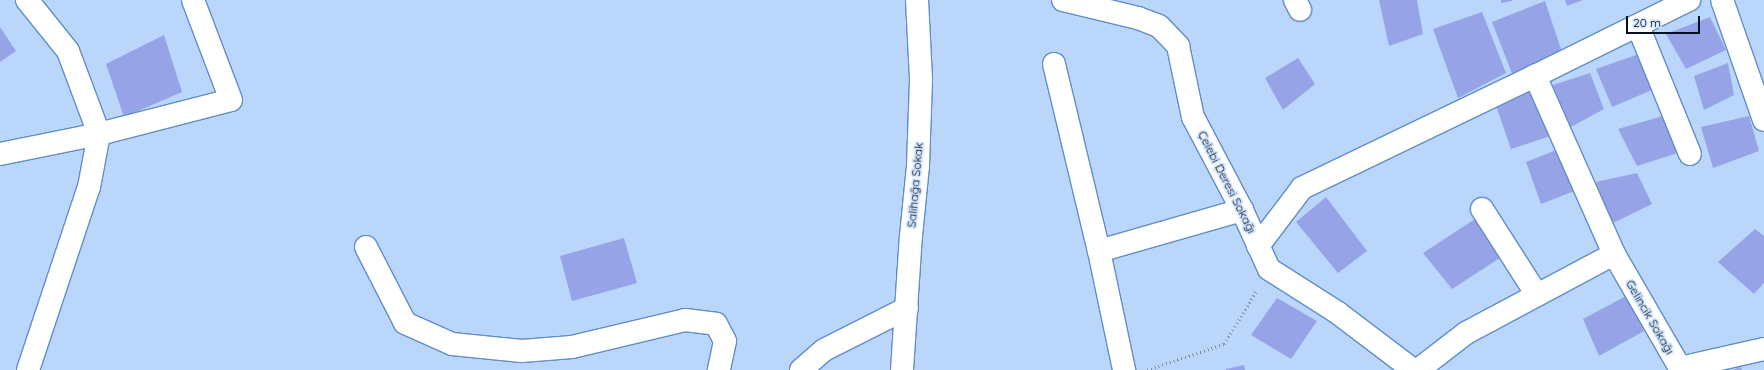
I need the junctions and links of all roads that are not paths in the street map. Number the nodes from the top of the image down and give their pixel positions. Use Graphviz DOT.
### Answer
graph roads {
  1 [pos="27,0"];
  2 [pos="193,0"];
  3 [pos="917,0"];
  4 [pos="1063,0"];
  5 [pos="1689,0"];
  6 [pos="1722,0"];
  7 [pos="1638,26"];
  8 [pos="1054,64"];
  9 [pos="1535,76"];
  10 [pos="1764,120"];
  11 [pos="99,134"];
  12 [pos="0,154"];
  13 [pos="1690,154"];
  14 [pos="1482,209"];
  15 [pos="1242,210"];
  16 [pos="1258,246"];
  17 [pos="366,247"];
  18 [pos="1099,251"];
  19 [pos="1614,254"];
  20 [pos="1537,295"];
  21 [pos="907,308"];
  22 [pos="1764,350"];
  23 [pos="28,370"];
  24 [pos="719,370"];
  25 [pos="800,370"];
  26 [pos="902,370"];
  27 [pos="1124,370"];
  28 [pos="1413,370"];
  29 [pos="1418,370"];
  1 -- 11 [label="street"];
  2 -- 11 [label="street"];
  3 -- 21 [label="street, Salihağa Sokak"];
  4 -- 15 [label="street, Çelebi Deresi Sokağı"];
  5 -- 7 [label="street"];
  6 -- 10 [label="street"];
  7 -- 9 [label="street"];
  7 -- 13 [label="street"];
  8 -- 18 [label="street"];
  9 -- 16 [label="street"];
  9 -- 19 [label="street"];
  11 -- 12 [label="street"];
  11 -- 23 [label="street"];
  14 -- 20 [label="street"];
  15 -- 16 [label="street, Çelebi Deresi Sokağı"];
  15 -- 18 [label="street"];
  16 -- 28 [label="street, Çelebi Deresi Sokağı"];
  17 -- 24 [label="street"];
  18 -- 27 [label="street"];
  19 -- 20 [label="street"];
  19 -- 22 [label="street, Gelincik Sokağı"];
  20 -- 29 [label="street"];
  21 -- 25 [label="street"];
  21 -- 26 [label="street, Salihağa Sokak"];
}
